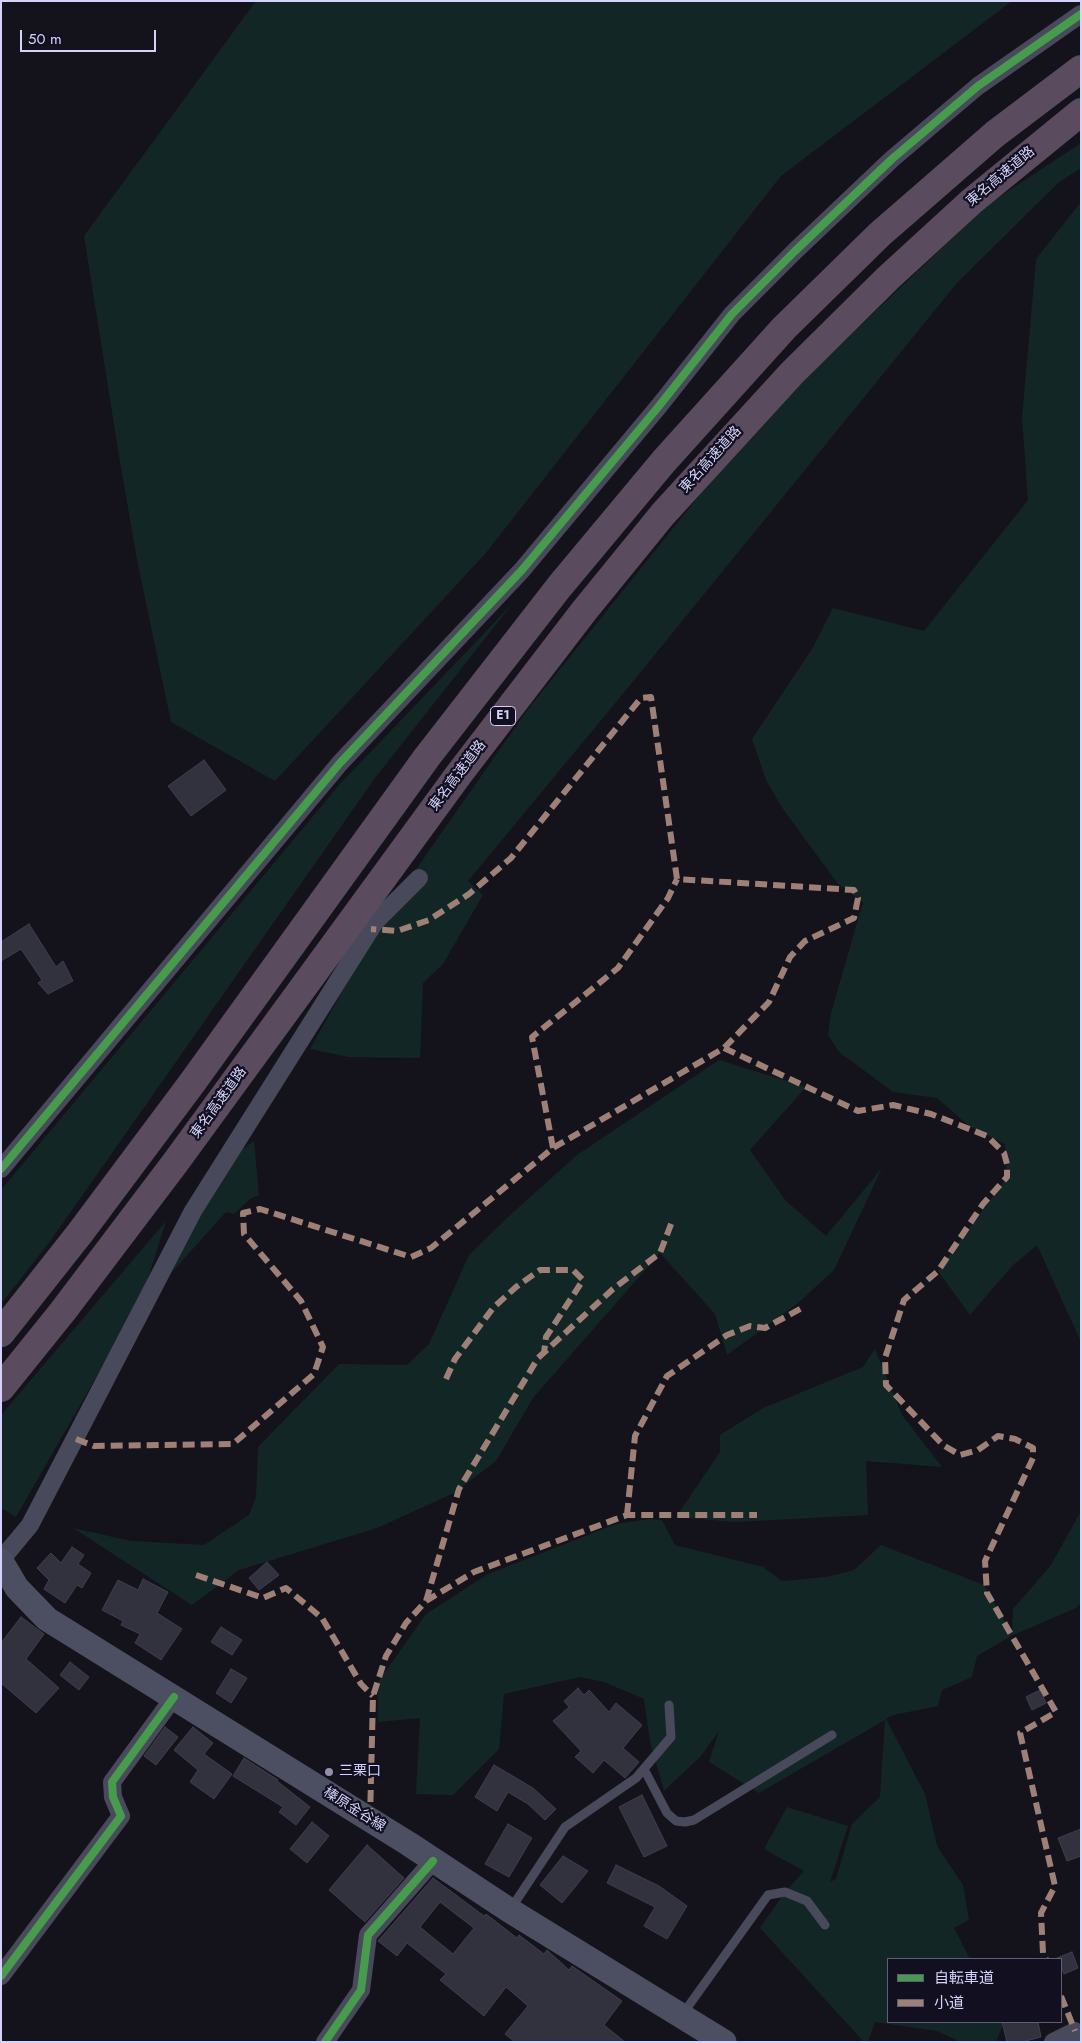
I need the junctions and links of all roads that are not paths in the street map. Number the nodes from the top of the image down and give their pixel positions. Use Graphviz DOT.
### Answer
graph roads {
  1 [pos="1081,14"];
  2 [pos="1081,69"];
  3 [pos="1081,112"];
  4 [pos="419,878"];
  5 [pos="1,1169"];
  6 [pos="1,1333"];
  7 [pos="1,1388"];
  8 [pos="1,1560"];
  9 [pos="174,1697"];
  10 [pos="669,1705"];
  11 [pos="832,1735"];
  12 [pos="644,1769"];
  13 [pos="433,1861"];
  14 [pos="510,1910"];
  15 [pos="825,1925"];
  16 [pos="1,1976"];
  17 [pos="682,2015"];
  18 [pos="1081,2039"];
  19 [pos="325,2042"];
  20 [pos="724,2042"];
  21 [pos="1053,2042"];
  1 -- 5 [label="street"];
  2 -- 6 [label="highway, E1"];
  3 -- 7 [label="highway, 東名高速道路 / E1"];
  4 -- 8 [label="street"];
  8 -- 9 [label="main road, 榛原金谷線"];
  9 -- 13 [label="main road, 榛原金谷線"];
  9 -- 16 [label="street"];
  10 -- 12 [label="lane"];
  11 -- 12 [label="lane"];
  12 -- 14 [label="lane"];
  13 -- 14 [label="main road, 榛原金谷線"];
  13 -- 19 [label="street"];
  14 -- 17 [label="main road, 榛原金谷線"];
  15 -- 17 [label="lane"];
  17 -- 20 [label="main road, 榛原金谷線"];
  18 -- 21 [label="street"];
}
